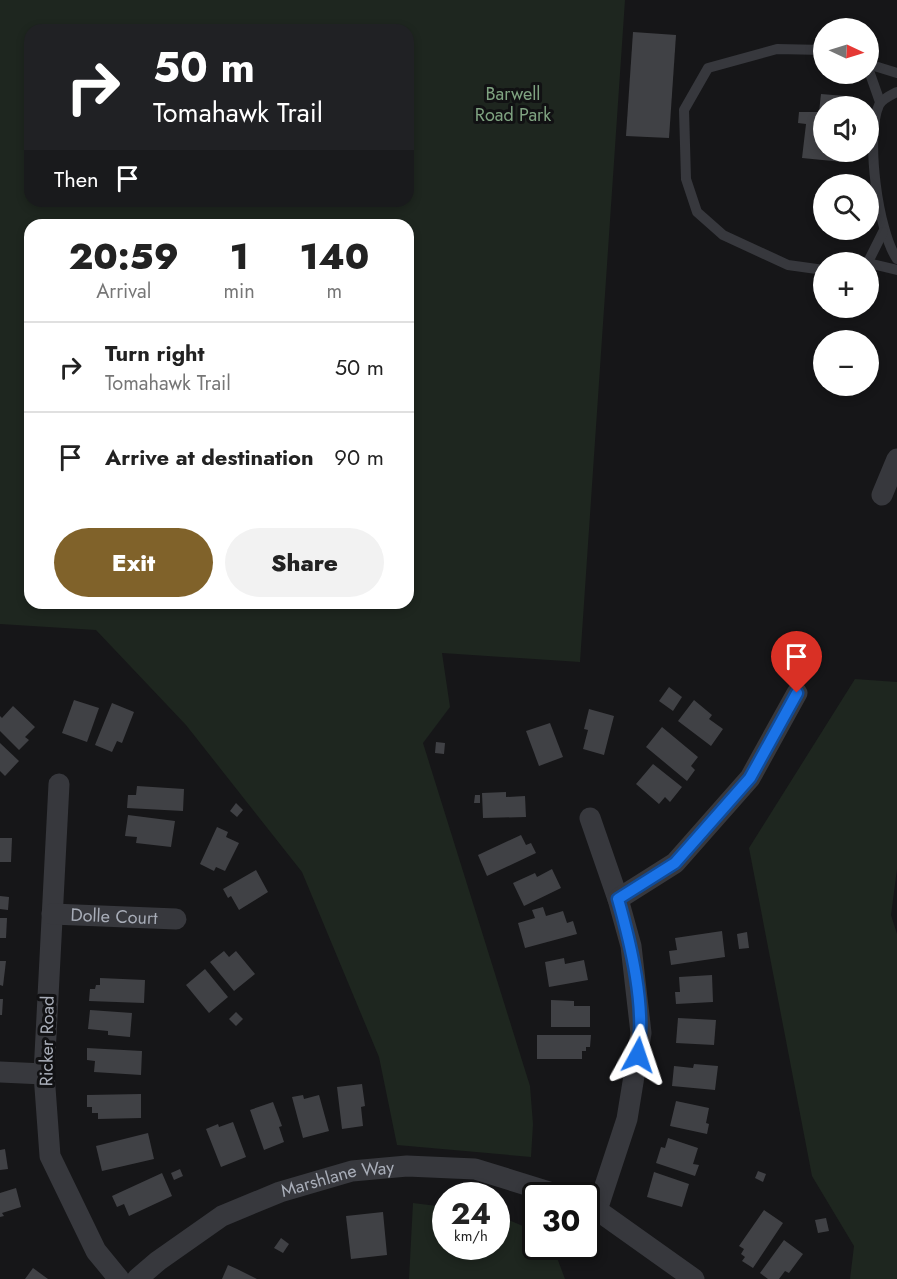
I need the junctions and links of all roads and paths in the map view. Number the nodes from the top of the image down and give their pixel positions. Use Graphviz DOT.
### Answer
graph roads {
  1 [pos="813,50"];
  2 [pos="879,69"];
  3 [pos="897,73"];
  4 [pos="874,84"];
  5 [pos="897,92"];
  6 [pos="880,102"];
  7 [pos="884,232"];
  8 [pos="874,252"];
  9 [pos="897,259"];
  10 [pos="879,266"];
  11 [pos="813,268"];
  12 [pos="897,270"];
  13 [pos="897,459"];
  14 [pos="882,495"];
  15 [pos="797,693"];
  16 [pos="59,784"];
  17 [pos="590,818"];
  18 [pos="618,899"];
  19 [pos="52,914"];
  20 [pos="176,919"];
  21 [pos="0,1072"];
  22 [pos="44,1074"];
  23 [pos="522,1184"];
  24 [pos="600,1188"];
  25 [pos="600,1214"];
  26 [pos="119,1279"];
  27 [pos="137,1279"];
  28 [pos="694,1279"];
  1 -- 11 [label="lane"];
  2 -- 3 [label="lane"];
  4 -- 6 [label="lane"];
  5 -- 6 [label="lane"];
  6 -- 7 [label="lane"];
  7 -- 8 [label="lane"];
  7 -- 9 [label="lane"];
  10 -- 12 [label="lane"];
  13 -- 14 [label="street"];
  15 -- 18 [label="street"];
  16 -- 19 [label="street, Ricker Road"];
  17 -- 18 [label="street"];
  18 -- 24 [label="street"];
  19 -- 20 [label="street, Dolle Court"];
  19 -- 22 [label="street, Ricker Road"];
  21 -- 22 [label="street"];
  22 -- 26 [label="street, Ricker Road"];
  23 -- 27 [label="street, Marshlane Way"];
  25 -- 28 [label="street"];
}
